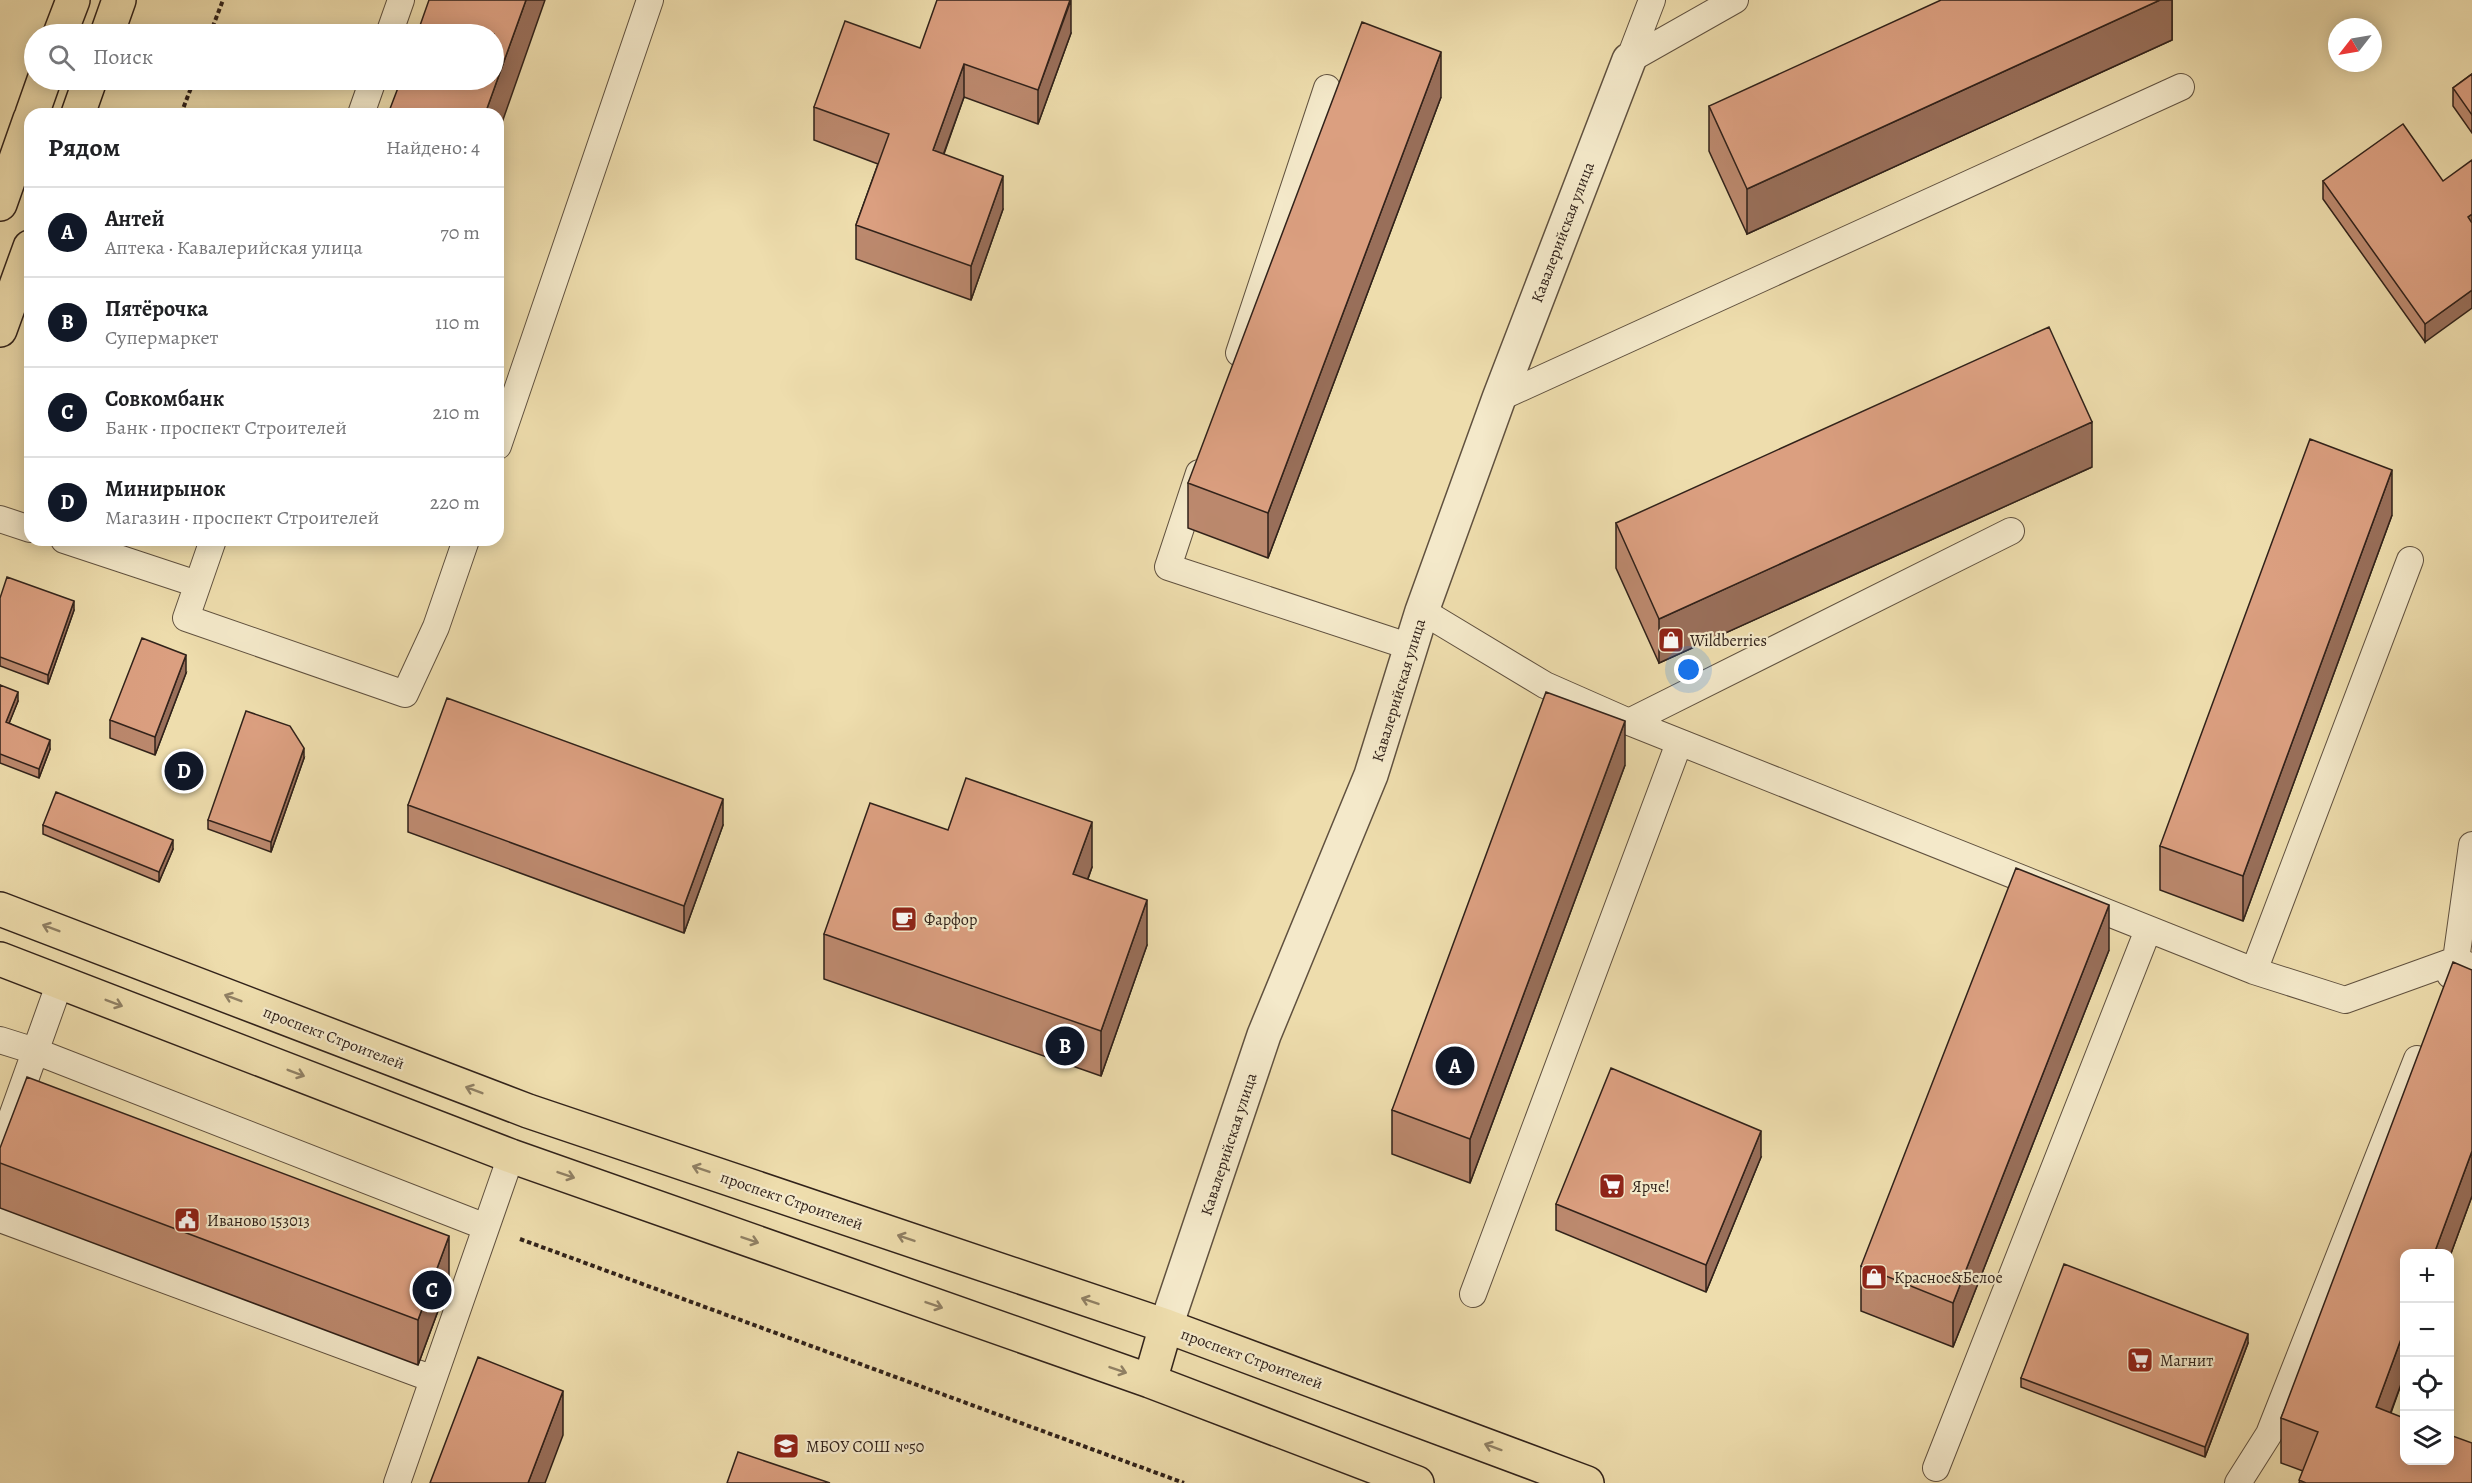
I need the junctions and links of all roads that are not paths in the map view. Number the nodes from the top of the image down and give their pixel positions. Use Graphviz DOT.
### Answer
graph roads {
  1 [pos="73,0"];
  2 [pos="119,0"];
  3 [pos="401,0"];
  4 [pos="650,0"];
  5 [pos="1652,0"];
  6 [pos="1735,0"];
  7 [pos="64,24"];
  8 [pos="111,24"];
  9 [pos="393,24"];
  10 [pos="1629,60"];
  11 [pos="2181,87"];
  12 [pos="1327,88"];
  13 [pos="40,90"];
  14 [pos="86,90"];
  15 [pos="369,90"];
  16 [pos="34,108"];
  17 [pos="80,108"];
  18 [pos="363,108"];
  19 [pos="24,136"];
  20 [pos="0,204"];
  21 [pos="24,264"];
  22 [pos="0,330"];
  23 [pos="1231,378"];
  24 [pos="1499,398"];
  25 [pos="504,428"];
  26 [pos="1205,456"];
  27 [pos="0,519"];
  28 [pos="24,527"];
  29 [pos="2011,531"];
  30 [pos="82,546"];
  31 [pos="211,546"];
  32 [pos="464,546"];
  33 [pos="2410,560"];
  34 [pos="198,584"];
  35 [pos="1422,611"];
  36 [pos="1411,647"];
  37 [pos="1629,722"];
  38 [pos="1679,743"];
  39 [pos="2472,845"];
  40 [pos="0,909"];
  41 [pos="2148,930"];
  42 [pos="0,959"];
  43 [pos="2464,963"];
  44 [pos="2254,971"];
  45 [pos="60,982"];
  46 [pos="2443,993"];
  47 [pos="2426,1037"];
  48 [pos="0,1040"];
  49 [pos="35,1051"];
  50 [pos="0,1150"];
  51 [pos="511,1156"];
  52 [pos="0,1219"];
  53 [pos="486,1227"];
  54 [pos="1473,1294"];
  55 [pos="1166,1326"];
  56 [pos="433,1378"];
  57 [pos="1150,1381"];
  58 [pos="1936,1468"];
  59 [pos="1522,1471"];
  60 [pos="397,1483"];
  61 [pos="1418,1483"];
  62 [pos="1587,1483"];
  63 [pos="2238,1483"];
  1 -- 7 [label="main road"];
  2 -- 8 [label="main road"];
  3 -- 9 [label="lane"];
  4 -- 25 [label="lane"];
  5 -- 10 [label="lane, Кавалерийская улица"];
  6 -- 10 [label="lane"];
  10 -- 24 [label="street, Кавалерийская улица"];
  11 -- 24 [label="lane"];
  12 -- 23 [label="lane"];
  13 -- 16 [label="main road"];
  14 -- 17 [label="main road"];
  15 -- 18 [label="lane"];
  19 -- 20 [label="main road"];
  21 -- 22 [label="main road"];
  24 -- 35 [label="street, Кавалерийская улица"];
  26 -- 36 [label="lane"];
  27 -- 28 [label="lane"];
  29 -- 37 [label="lane"];
  30 -- 34 [label="lane"];
  31 -- 34 [label="lane"];
  32 -- 34 [label="lane"];
  33 -- 44 [label="lane"];
  35 -- 36 [label="street, Кавалерийская улица"];
  35 -- 37 [label="lane"];
  36 -- 55 [label="street, Кавалерийская улица"];
  37 -- 38 [label="lane"];
  38 -- 41 [label="lane"];
  38 -- 54 [label="lane"];
  39 -- 43 [label="lane"];
  55 -- 40 [label="main road, проспект Строителей, one-way"];
  41 -- 44 [label="lane"];
  41 -- 58 [label="lane"];
  42 -- 45 [label="main road"];
  43 -- 44 [label="lane"];
  43 -- 46 [label="lane"];
  45 -- 49 [label="lane"];
  45 -- 51 [label="main road, one-way"];
  47 -- 63 [label="lane"];
  48 -- 49 [label="lane"];
  49 -- 50 [label="lane"];
  49 -- 53 [label="lane"];
  51 -- 53 [label="lane"];
  51 -- 57 [label="main road, one-way"];
  52 -- 56 [label="lane"];
  53 -- 56 [label="lane"];
  55 -- 57 [label="main road, Кавалерийская улица"];
  59 -- 55 [label="main road, проспект Строителей, one-way"];
  56 -- 60 [label="lane"];
  57 -- 61 [label="main road"];
  59 -- 62 [label="main road, проспект Строителей"];
}
